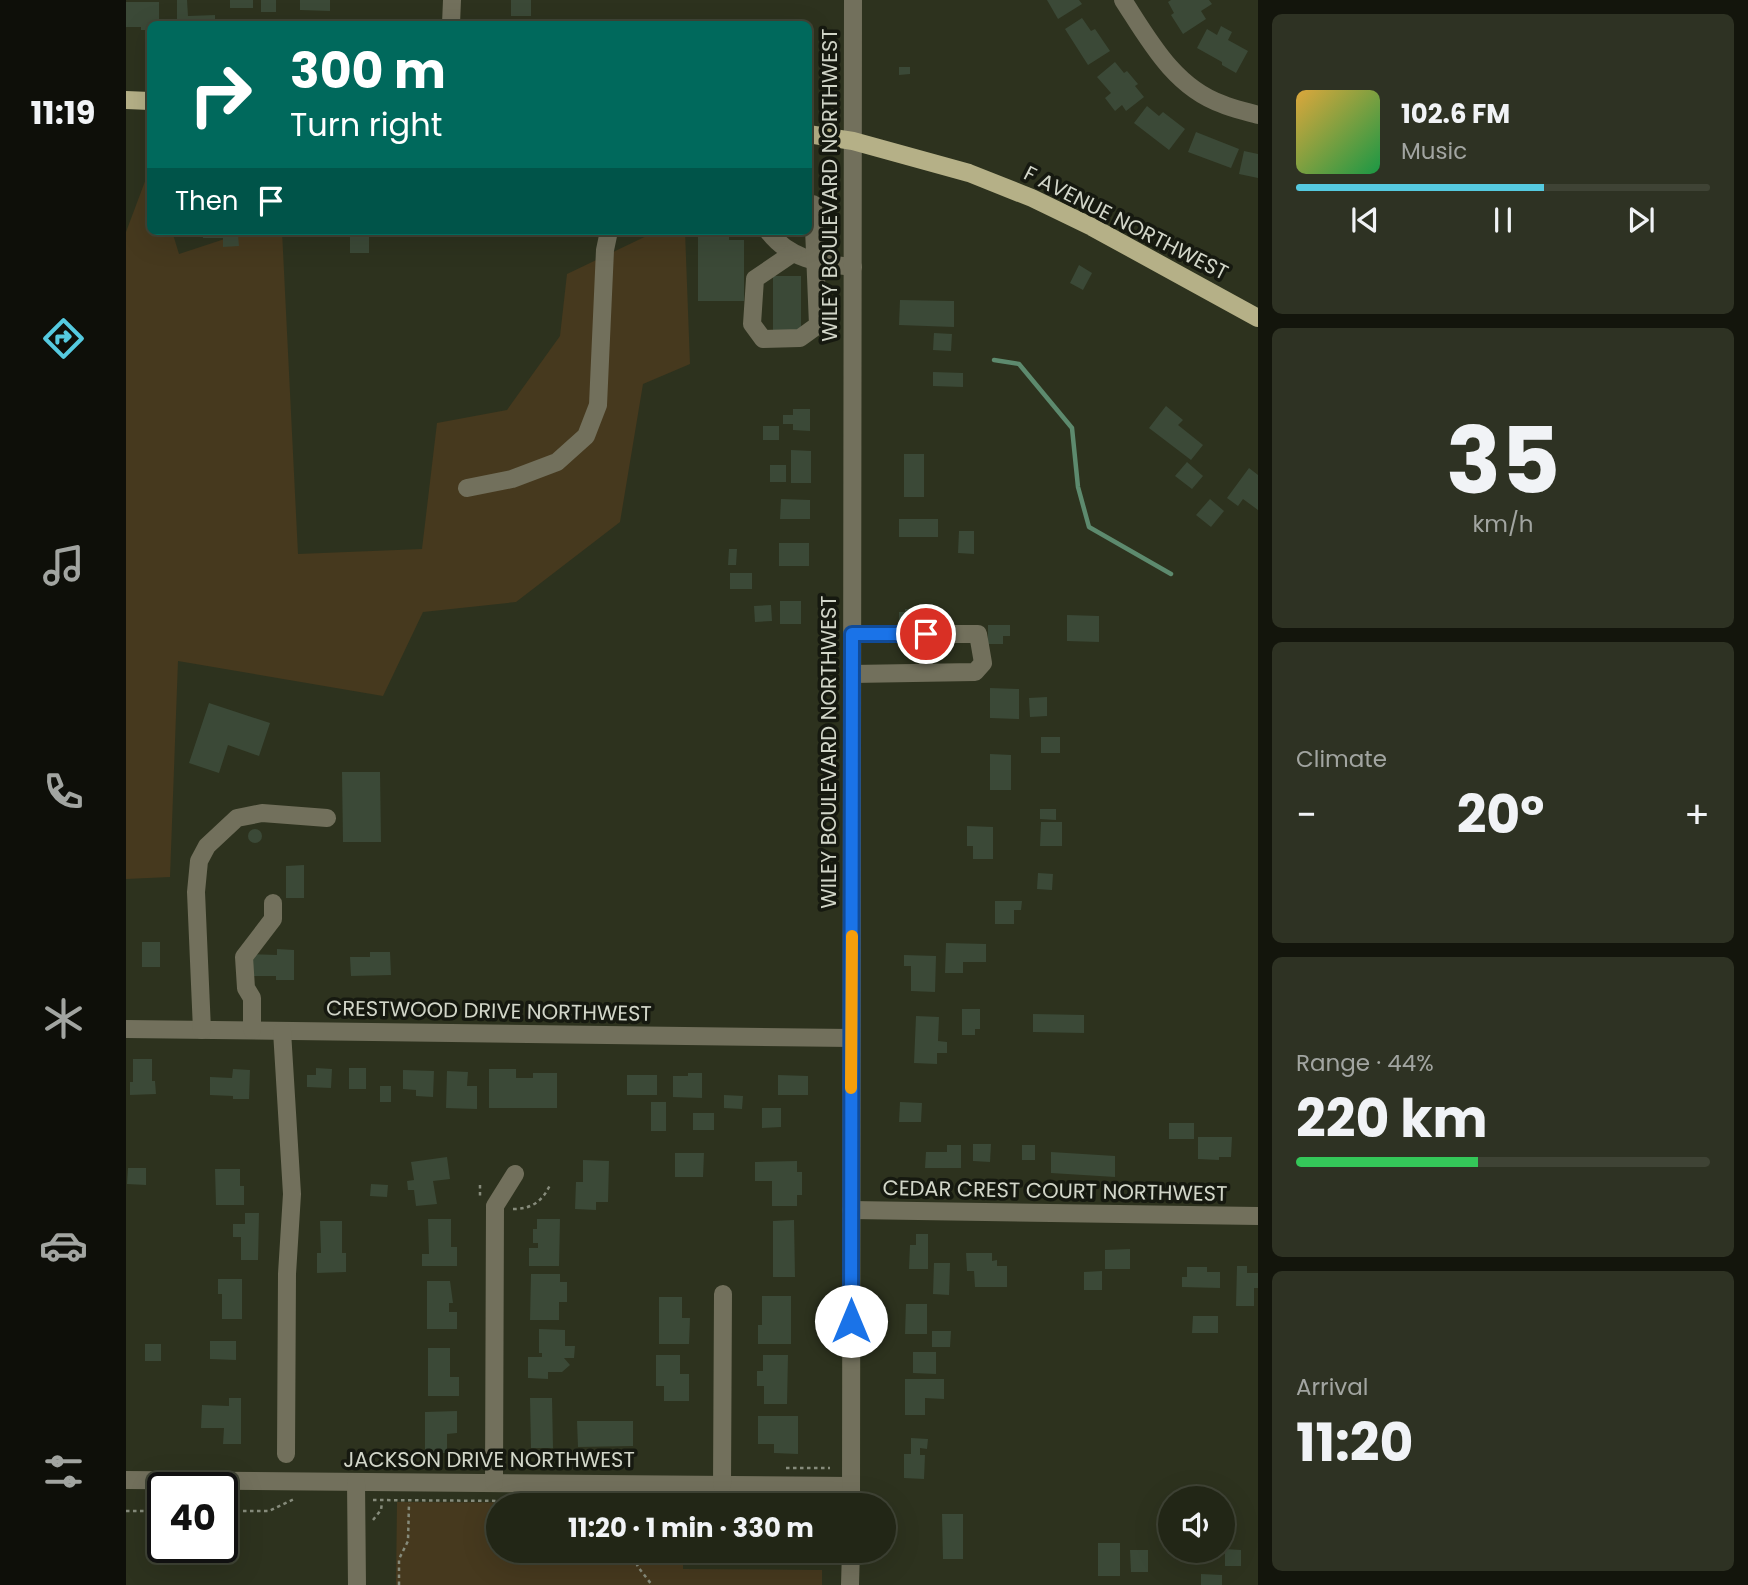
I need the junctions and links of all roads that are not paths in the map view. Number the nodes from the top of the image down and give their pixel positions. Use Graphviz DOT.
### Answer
graph roads {
  1 [pos="452,0"];
  2 [pos="853,0"];
  3 [pos="1123,0"];
  4 [pos="451,21"];
  5 [pos="126,100"];
  6 [pos="147,101"];
  7 [pos="1258,115"];
  8 [pos="812,135"];
  9 [pos="853,141"];
  10 [pos="812,204"];
  11 [pos="608,235"];
  12 [pos="771,235"];
  13 [pos="793,253"];
  14 [pos="816,263"];
  15 [pos="853,267"];
  16 [pos="1258,318"];
  17 [pos="467,488"];
  18 [pos="852,634"];
  19 [pos="852,674"];
  20 [pos="327,818"];
  21 [pos="273,902"];
  22 [pos="126,1029"];
  23 [pos="202,1030"];
  24 [pos="252,1030"];
  25 [pos="282,1031"];
  26 [pos="852,1038"];
  27 [pos="515,1174"];
  28 [pos="851,1210"];
  29 [pos="1258,1216"];
  30 [pos="723,1294"];
  31 [pos="286,1454"];
  32 [pos="126,1480"];
  33 [pos="494,1483"];
  34 [pos="722,1485"];
  35 [pos="851,1486"];
  36 [pos="356,1491"];
  37 [pos="851,1493"];
  38 [pos="850,1563"];
  39 [pos="356,1585"];
  40 [pos="850,1585"];
  1 -- 4 [label="street"];
  2 -- 9 [label="street, WILEY BOULEVARD NORTHWEST"];
  3 -- 7 [label="street"];
  5 -- 6 [label="main road"];
  8 -- 9 [label="main road, F AVENUE NORTHWEST"];
  9 -- 15 [label="street, WILEY BOULEVARD NORTHWEST"];
  9 -- 16 [label="main road, F AVENUE NORTHWEST"];
  10 -- 14 [label="street"];
  11 -- 17 [label="street"];
  12 -- 13 [label="street"];
  13 -- 14 [label="street"];
  13 -- 14 [label="street"];
  14 -- 15 [label="street"];
  15 -- 18 [label="street, WILEY BOULEVARD NORTHWEST"];
  18 -- 19 [label="street, WILEY BOULEVARD NORTHWEST"];
  18 -- 19 [label="street"];
  19 -- 26 [label="street, WILEY BOULEVARD NORTHWEST"];
  20 -- 23 [label="street"];
  21 -- 24 [label="street"];
  22 -- 23 [label="street, CRESTWOOD DRIVE NORTHWEST"];
  23 -- 24 [label="street, CRESTWOOD DRIVE NORTHWEST"];
  24 -- 25 [label="street, CRESTWOOD DRIVE NORTHWEST"];
  25 -- 26 [label="street, CRESTWOOD DRIVE NORTHWEST"];
  25 -- 31 [label="street"];
  26 -- 28 [label="street, WILEY BOULEVARD NORTHWEST"];
  27 -- 33 [label="street"];
  28 -- 29 [label="street, CEDAR CREST COURT NORTHWEST"];
  28 -- 35 [label="street, WILEY BOULEVARD NORTHWEST"];
  30 -- 34 [label="street"];
  32 -- 36 [label="street, JACKSON DRIVE NORTHWEST"];
  33 -- 34 [label="street, JACKSON DRIVE NORTHWEST"];
  33 -- 36 [label="street, JACKSON DRIVE NORTHWEST"];
  34 -- 35 [label="street, JACKSON DRIVE NORTHWEST"];
  35 -- 37 [label="street, WILEY BOULEVARD NORTHWEST"];
  36 -- 39 [label="street"];
  38 -- 40 [label="street"];
}
